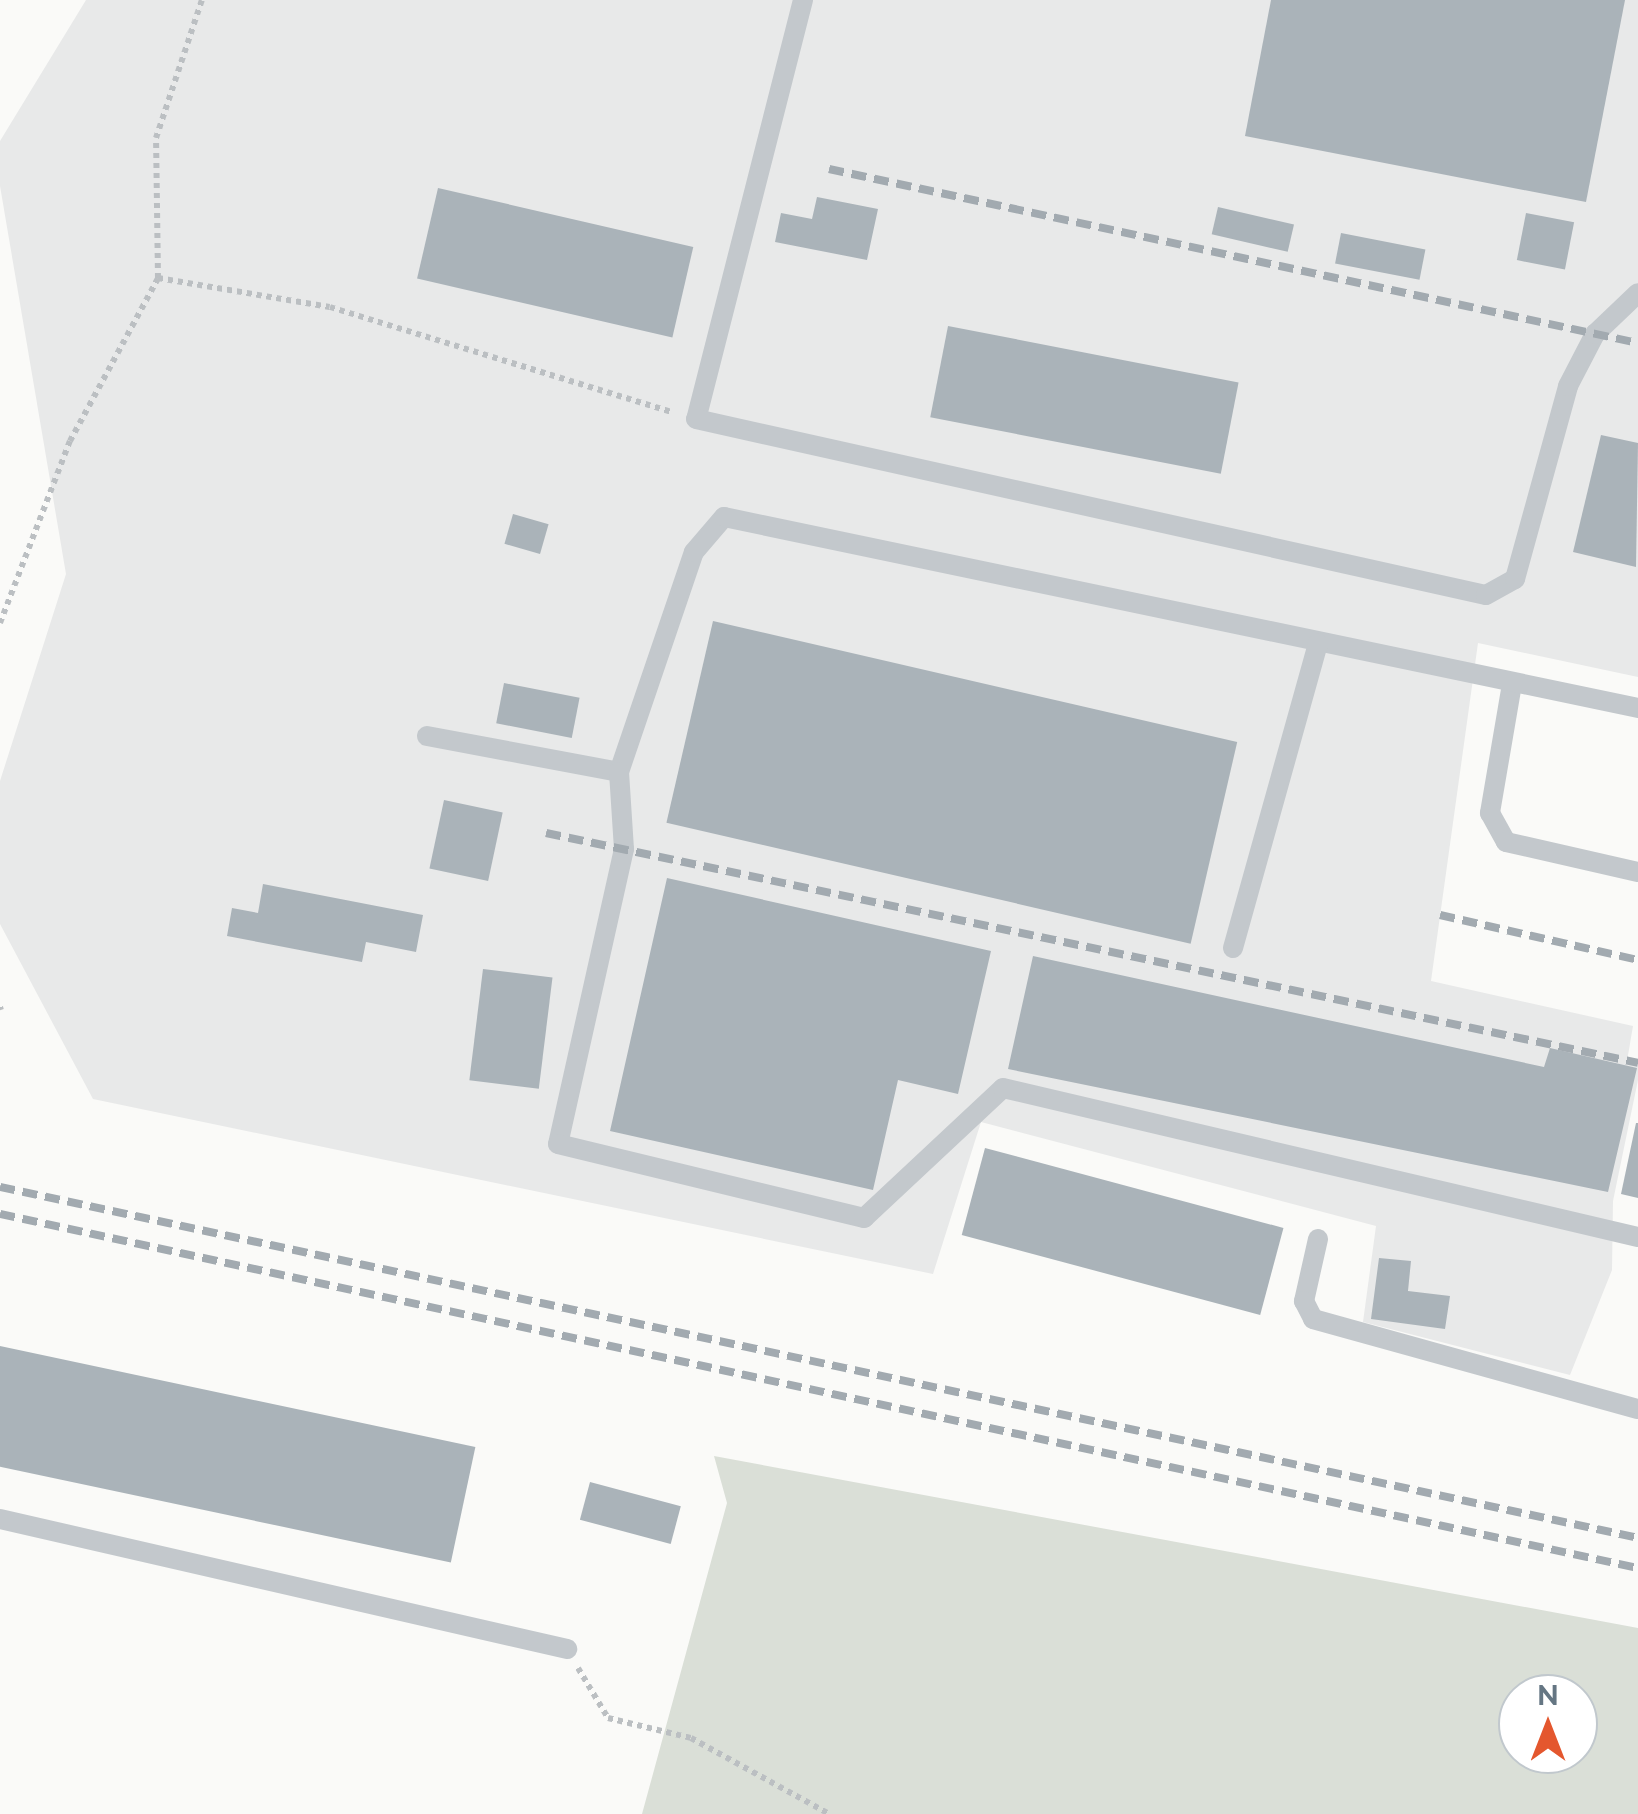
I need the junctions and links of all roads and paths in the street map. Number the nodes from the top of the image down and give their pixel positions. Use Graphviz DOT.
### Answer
graph roads {
  1 [pos="202,0"];
  2 [pos="804,0"];
  3 [pos="158,278"];
  4 [pos="1636,297"];
  5 [pos="696,419"];
  6 [pos="0,623"];
  7 [pos="1318,644"];
  8 [pos="1512,684"];
  9 [pos="1638,708"];
  10 [pos="427,736"];
  11 [pos="619,772"];
  12 [pos="1638,872"];
  13 [pos="1234,948"];
  14 [pos="1638,1237"];
  15 [pos="1318,1239"];
  16 [pos="1638,1409"];
  17 [pos="0,1518"];
  18 [pos="567,1650"];
  19 [pos="830,1814"];
  1 -- 3 [label="path"];
  2 -- 5 [label="lane"];
  3 -- 5 [label="path"];
  3 -- 6 [label="path"];
  4 -- 5 [label="lane"];
  7 -- 8 [label="lane"];
  7 -- 11 [label="lane"];
  7 -- 13 [label="lane"];
  8 -- 9 [label="lane"];
  8 -- 12 [label="lane"];
  10 -- 11 [label="lane"];
  11 -- 14 [label="lane"];
  15 -- 16 [label="lane"];
  17 -- 18 [label="lane"];
  18 -- 19 [label="path"];
}
